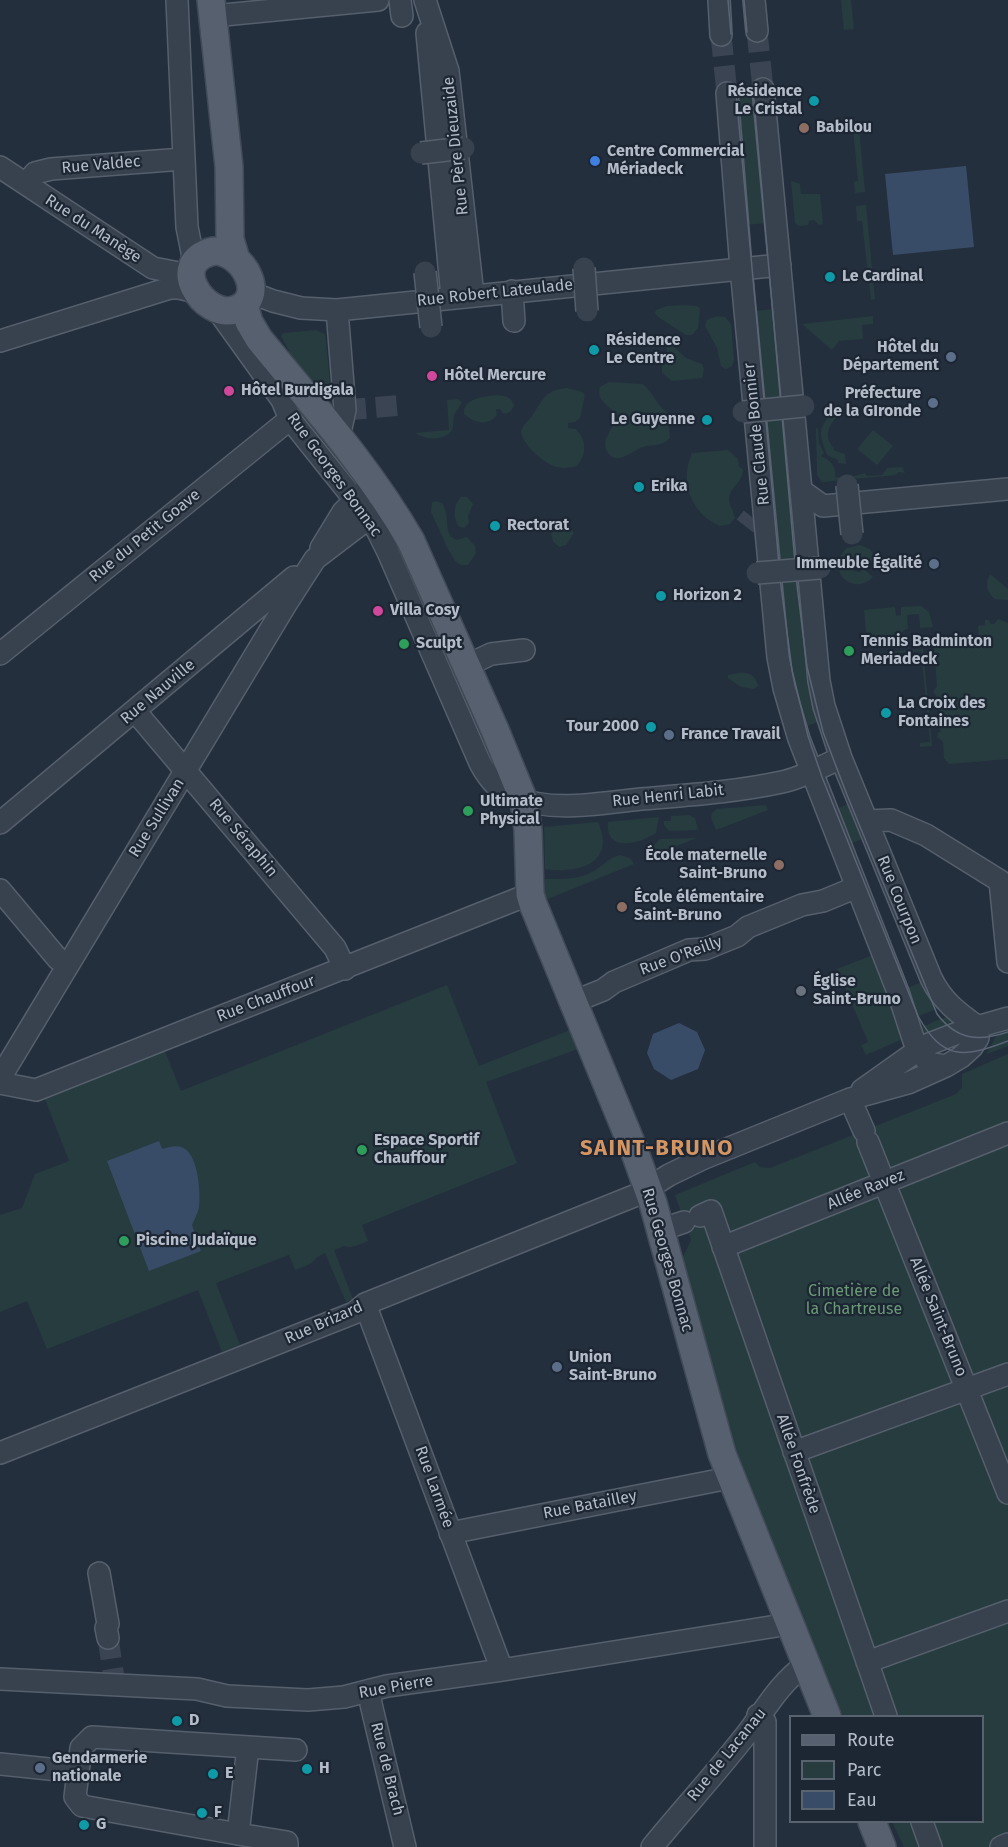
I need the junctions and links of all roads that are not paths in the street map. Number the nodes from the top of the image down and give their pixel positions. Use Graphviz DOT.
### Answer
graph roads {
  1 [pos="177,0"];
  2 [pos="378,0"];
  3 [pos="424,0"];
  4 [pos="718,0"];
  5 [pos="754,0"];
  6 [pos="212,8"];
  7 [pos="758,31"];
  8 [pos="722,35"];
  9 [pos="763,89"];
  10 [pos="727,93"];
  11 [pos="464,148"];
  12 [pos="421,153"];
  13 [pos="183,159"];
  14 [pos="0,167"];
  15 [pos="26,184"];
  16 [pos="234,256"];
  17 [pos="780,265"];
  18 [pos="584,268"];
  19 [pos="741,268"];
  20 [pos="425,272"];
  21 [pos="199,285"];
  22 [pos="512,291"];
  23 [pos="473,295"];
  24 [pos="452,297"];
  25 [pos="248,299"];
  26 [pos="337,310"];
  27 [pos="587,311"];
  28 [pos="514,321"];
  29 [pos="431,327"];
  30 [pos="0,341"];
  31 [pos="804,406"];
  32 [pos="743,412"];
  33 [pos="290,419"];
  34 [pos="339,436"];
  35 [pos="846,485"];
  36 [pos="1008,489"];
  37 [pos="802,491"];
  38 [pos="371,501"];
  39 [pos="823,506"];
  40 [pos="805,525"];
  41 [pos="852,534"];
  42 [pos="315,559"];
  43 [pos="820,568"];
  44 [pos="757,573"];
  45 [pos="239,624"];
  46 [pos="259,649"];
  47 [pos="524,650"];
  48 [pos="0,654"];
  49 [pos="466,666"];
  50 [pos="135,711"];
  51 [pos="842,758"];
  52 [pos="186,771"];
  53 [pos="811,771"];
  54 [pos="524,801"];
  55 [pos="867,821"];
  56 [pos="0,823"];
  57 [pos="857,887"];
  58 [pos="0,890"];
  59 [pos="530,894"];
  60 [pos="1008,962"];
  61 [pos="67,965"];
  62 [pos="345,969"];
  63 [pos="573,1002"];
  64 [pos="1008,1018"];
  65 [pos="978,1027"];
  66 [pos="918,1050"];
  67 [pos="946,1066"];
  68 [pos="0,1078"];
  69 [pos="0,1083"];
  70 [pos="850,1099"];
  71 [pos="1008,1133"];
  72 [pos="885,1183"];
  73 [pos="647,1190"];
  74 [pos="689,1220"];
  75 [pos="723,1247"];
  76 [pos="365,1304"];
  77 [pos="1008,1374"];
  78 [pos="966,1389"];
  79 [pos="794,1452"];
  80 [pos="0,1453"];
  81 [pos="730,1475"];
  82 [pos="1008,1493"];
  83 [pos="450,1533"];
  84 [pos="99,1573"];
  85 [pos="1008,1611"];
  86 [pos="789,1624"];
  87 [pos="108,1638"];
  88 [pos="867,1662"];
  89 [pos="805,1665"];
  90 [pos="502,1670"];
  91 [pos="0,1679"];
  92 [pos="370,1690"];
  93 [pos="759,1715"];
  94 [pos="827,1715"];
  95 [pos="886,1715"];
  96 [pos="248,1746"];
  97 [pos="296,1750"];
  98 [pos="0,1764"];
  99 [pos="78,1772"];
  100 [pos="873,1823"];
  101 [pos="923,1823"];
  102 [pos="238,1834"];
  103 [pos="1008,1844"];
  104 [pos="287,1847"];
  105 [pos="405,1847"];
  106 [pos="652,1847"];
  107 [pos="765,1847"];
  108 [pos="882,1847"];
  109 [pos="931,1847"];
  110 [pos="1001,1847"];
  1 -- 13 [label="street, Rue Georges Bonnac"];
  2 -- 6 [label="street"];
  3 -- 23 [label="street, Rue Père Dieuzaide"];
  3 -- 24 [label="street, Rue Père Dieuzaide"];
  4 -- 8 [label="street"];
  5 -- 7 [label="street"];
  6 -- 16 [label="main road"];
  9 -- 17 [label="street"];
  10 -- 19 [label="street, Rue Claude Bonnier"];
  11 -- 12 [label="street, bridge"];
  13 -- 15 [label="street, Rue Valdec"];
  13 -- 21 [label="street, Rue Georges Bonnac"];
  14 -- 15 [label="street, Rue du Manège"];
  15 -- 21 [label="street, Rue du Manège"];
  16 -- 21 [label="main road"];
  16 -- 25 [label="main road"];
  17 -- 19 [label="street, Rue Robert Lateulade"];
  17 -- 37 [label="street"];
  18 -- 27 [label="street, bridge"];
  19 -- 22 [label="street, Rue Robert Lateulade"];
  19 -- 53 [label="street, Rue Claude Bonnier"];
  20 -- 29 [label="street, bridge"];
  21 -- 25 [label="main road"];
  21 -- 30 [label="street"];
  21 -- 33 [label="street, Rue Georges Bonnac"];
  22 -- 23 [label="street, Rue Robert Lateulade"];
  22 -- 28 [label="street"];
  23 -- 24 [label="street, Rue Robert Lateulade"];
  24 -- 26 [label="street, Rue Robert Lateulade"];
  25 -- 26 [label="street, Rue Robert Lateulade"];
  25 -- 34 [label="main road, Rue Georges Bonnac"];
  26 -- 34 [label="street"];
  31 -- 32 [label="street, bridge"];
  33 -- 38 [label="street, Rue Georges Bonnac"];
  33 -- 48 [label="street, Rue du Petit Goave"];
  34 -- 38 [label="main road, Rue Georges Bonnac"];
  35 -- 41 [label="street, bridge"];
  36 -- 39 [label="street"];
  37 -- 39 [label="street"];
  37 -- 40 [label="street"];
  38 -- 42 [label="street, Rue Sullivan"];
  38 -- 49 [label="main road, Rue Georges Bonnac"];
  38 -- 54 [label="street, Rue Georges Bonnac"];
  39 -- 40 [label="street"];
  40 -- 51 [label="street"];
  42 -- 45 [label="street, Rue Nauville"];
  42 -- 46 [label="street, Rue Sullivan"];
  43 -- 44 [label="street, bridge"];
  45 -- 46 [label="street"];
  45 -- 50 [label="street, Rue Nauville"];
  46 -- 52 [label="street, Rue Sullivan"];
  47 -- 49 [label="street"];
  49 -- 54 [label="main road, Rue Georges Bonnac"];
  50 -- 52 [label="street, Rue Séraphin"];
  50 -- 56 [label="street, Rue Nauville"];
  51 -- 53 [label="street, Rue Henri Labit"];
  51 -- 55 [label="street, Rue Courpon"];
  52 -- 61 [label="street, Rue Sullivan"];
  52 -- 62 [label="street, Rue Séraphin"];
  53 -- 54 [label="street, Rue Henri Labit"];
  53 -- 57 [label="street, Rue Courpon"];
  54 -- 59 [label="main road, Rue Georges Bonnac"];
  55 -- 60 [label="street"];
  55 -- 65 [label="street, Rue Courpon"];
  57 -- 63 [label="street, Rue O'Reilly"];
  57 -- 66 [label="street, Rue Courpon"];
  58 -- 61 [label="street"];
  59 -- 62 [label="street, Rue Chauffour"];
  59 -- 63 [label="main road, Rue Georges Bonnac"];
  61 -- 68 [label="street, Rue Sullivan"];
  62 -- 69 [label="street, Rue Chauffour"];
  63 -- 73 [label="main road, Rue Georges Bonnac"];
  64 -- 65 [label="street"];
  65 -- 66 [label="street"];
  65 -- 67 [label="street"];
  66 -- 67 [label="street"];
  66 -- 70 [label="street"];
  67 -- 70 [label="street"];
  70 -- 72 [label="street, Allée Saint-Bruno"];
  70 -- 73 [label="street, Rue Brizard"];
  71 -- 72 [label="street, Allée Ravez"];
  72 -- 75 [label="street, Allée Ravez"];
  72 -- 78 [label="street, Allée Saint-Bruno"];
  73 -- 74 [label="main road, Rue Georges Bonnac"];
  73 -- 76 [label="street, Rue Brizard"];
  74 -- 75 [label="street, Allée Fonfrède"];
  74 -- 81 [label="main road, Rue Georges Bonnac"];
  75 -- 79 [label="street, Allée Fonfrède"];
  76 -- 80 [label="street, Rue Brizard"];
  76 -- 83 [label="street, Rue Larmée"];
  77 -- 78 [label="street"];
  78 -- 79 [label="street"];
  78 -- 82 [label="street, Allée Saint-Bruno"];
  79 -- 88 [label="street, Allée Fonfrède"];
  81 -- 83 [label="street, Rue Batailley"];
  81 -- 86 [label="main road, Rue Georges Bonnac"];
  83 -- 90 [label="street, Rue Larmée"];
  84 -- 87 [label="street"];
  85 -- 88 [label="street"];
  86 -- 89 [label="main road, Rue Georges Bonnac"];
  86 -- 90 [label="street, Rue Pierre"];
  88 -- 95 [label="street, Allée Fonfrède"];
  89 -- 93 [label="street, Rue de Lacanau"];
  89 -- 94 [label="main road, Rue Georges Bonnac"];
  90 -- 92 [label="street, Rue Pierre"];
  91 -- 92 [label="street, Rue Pierre"];
  92 -- 105 [label="street, Rue de Brach"];
  93 -- 106 [label="street, Rue de Lacanau"];
  93 -- 107 [label="street"];
  96 -- 97 [label="street"];
  96 -- 99 [label="street"];
  96 -- 102 [label="street"];
  98 -- 99 [label="street"];
  99 -- 102 [label="street"];
  100 -- 108 [label="main road"];
  101 -- 109 [label="street"];
  102 -- 104 [label="street"];
  103 -- 110 [label="street"];
}
